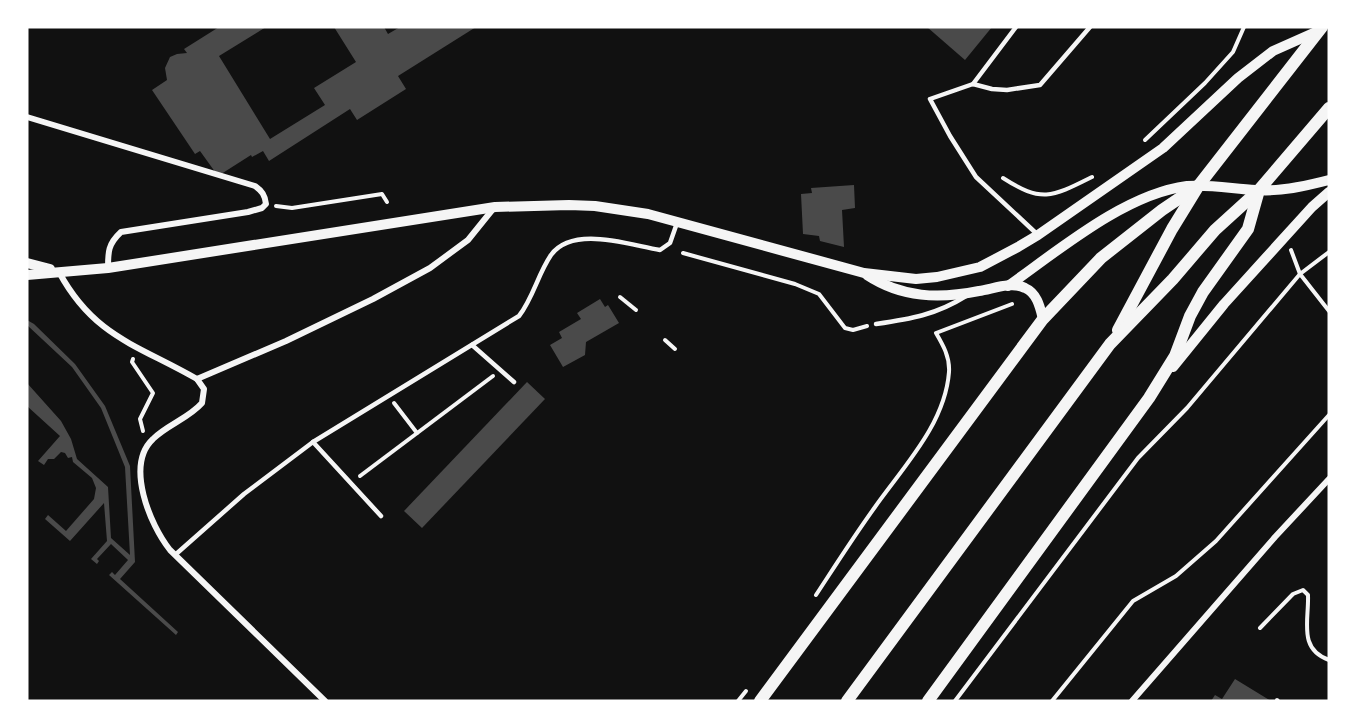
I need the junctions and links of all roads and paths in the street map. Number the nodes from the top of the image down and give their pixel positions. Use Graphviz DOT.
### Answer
graph roads {
  1 [pos="1016,27"];
  2 [pos="1090,27"];
  3 [pos="1244,27"];
  4 [pos="1320,29"];
  5 [pos="973,84"];
  6 [pos="1329,108"];
  7 [pos="27,117"];
  8 [pos="1138,146"];
  9 [pos="1093,176"];
  10 [pos="1003,178"];
  11 [pos="1329,180"];
  12 [pos="1199,185"];
  13 [pos="1259,190"];
  14 [pos="1329,192"];
  15 [pos="387,202"];
  16 [pos="495,207"];
  17 [pos="292,208"];
  18 [pos="678,221"];
  19 [pos="1038,235"];
  20 [pos="1289,247"];
  21 [pos="1329,252"];
  22 [pos="684,253"];
  23 [pos="27,263"];
  24 [pos="108,268"];
  25 [pos="59,272"];
  26 [pos="864,273"];
  27 [pos="27,274"];
  28 [pos="1300,274"];
  29 [pos="1008,286"];
  30 [pos="970,293"];
  31 [pos="620,297"];
  32 [pos="1012,304"];
  33 [pos="636,310"];
  34 [pos="1329,311"];
  35 [pos="1043,319"];
  36 [pos="876,324"];
  37 [pos="665,340"];
  38 [pos="1110,344"];
  39 [pos="472,345"];
  40 [pos="675,349"];
  41 [pos="132,362"];
  42 [pos="501,370"];
  43 [pos="197,379"];
  44 [pos="514,382"];
  45 [pos="388,396"];
  46 [pos="1149,398"];
  47 [pos="1329,415"];
  48 [pos="140,419"];
  49 [pos="417,433"];
  50 [pos="313,442"];
  51 [pos="1329,479"];
  52 [pos="350,483"];
  53 [pos="381,516"];
  54 [pos="175,555"];
  55 [pos="813,600"];
  56 [pos="1260,628"];
  57 [pos="1329,660"];
  58 [pos="752,682"];
  59 [pos="325,701"];
  60 [pos="738,701"];
  61 [pos="760,701"];
  62 [pos="847,701"];
  63 [pos="928,701"];
  64 [pos="955,701"];
  65 [pos="1052,701"];
  66 [pos="1132,701"];
  1 -- 5 [label="lane"];
  2 -- 5 [label="lane"];
  3 -- 8 [label="path"];
  4 -- 12 [label="main road"];
  4 -- 19 [label="street"];
  5 -- 19 [label="lane"];
  6 -- 13 [label="main road"];
  7 -- 24 [label="street"];
  9 -- 10 [label="path"];
  11 -- 13 [label="street"];
  12 -- 13 [label="street"];
  12 -- 29 [label="street"];
  12 -- 35 [label="main road"];
  12 -- 38 [label="main road"];
  13 -- 38 [label="main road"];
  13 -- 46 [label="main road"];
  14 -- 46 [label="street"];
  15 -- 17 [label="path"];
  16 -- 18 [label="street"];
  16 -- 24 [label="street"];
  16 -- 43 [label="street"];
  18 -- 26 [label="street"];
  18 -- 39 [label="lane"];
  19 -- 26 [label="street"];
  20 -- 28 [label="path"];
  21 -- 28 [label="path"];
  22 -- 36 [label="path"];
  23 -- 25 [label="street"];
  24 -- 25 [label="street"];
  25 -- 27 [label="street"];
  25 -- 43 [label="street"];
  26 -- 30 [label="street"];
  28 -- 34 [label="path"];
  28 -- 64 [label="path"];
  29 -- 30 [label="street"];
  29 -- 35 [label="street"];
  30 -- 36 [label="lane"];
  31 -- 33 [label="path"];
  32 -- 55 [label="path"];
  35 -- 61 [label="main road"];
  37 -- 40 [label="path"];
  38 -- 62 [label="main road"];
  39 -- 42 [label="lane"];
  39 -- 45 [label="lane"];
  41 -- 48 [label="path"];
  42 -- 44 [label="lane"];
  42 -- 49 [label="path"];
  43 -- 54 [label="street"];
  45 -- 49 [label="path"];
  45 -- 50 [label="lane"];
  46 -- 63 [label="main road"];
  47 -- 65 [label="path"];
  49 -- 52 [label="path"];
  50 -- 52 [label="lane"];
  50 -- 54 [label="lane"];
  51 -- 66 [label="street"];
  52 -- 53 [label="lane"];
  54 -- 59 [label="street"];
  56 -- 57 [label="path"];
  58 -- 60 [label="path"];
}
